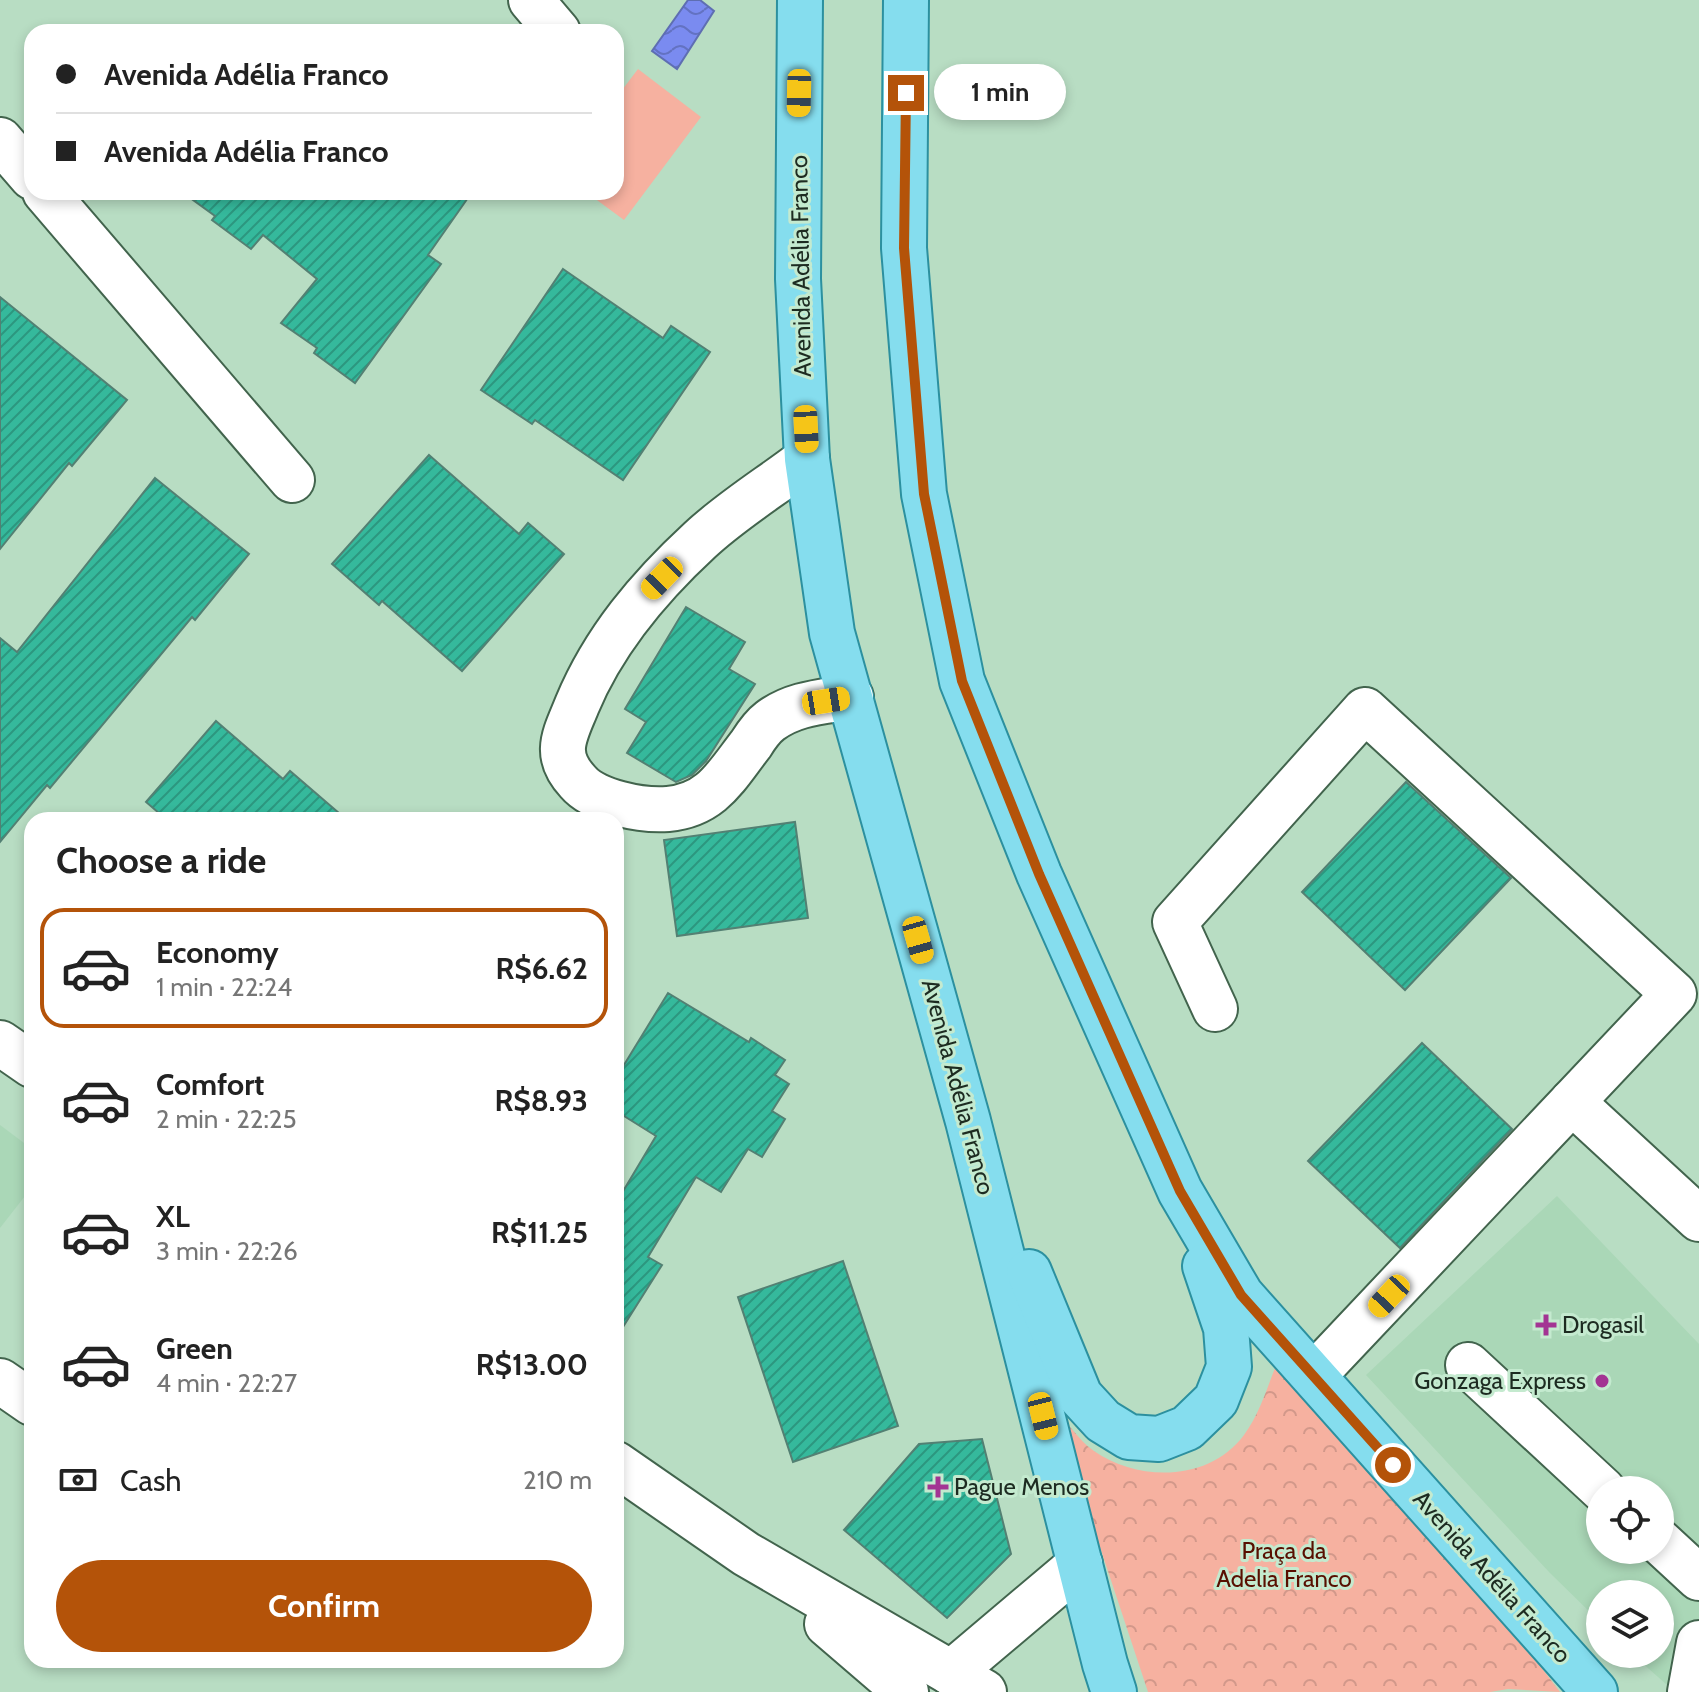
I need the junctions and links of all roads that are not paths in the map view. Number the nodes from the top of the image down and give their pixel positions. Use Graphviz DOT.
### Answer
graph roads {
  1 [pos="531,0"];
  2 [pos="800,0"];
  3 [pos="906,0"];
  4 [pos="551,24"];
  5 [pos="0,140"];
  6 [pos="24,168"];
  7 [pos="52,200"];
  8 [pos="807,459"];
  9 [pos="292,480"];
  10 [pos="851,697"];
  11 [pos="1686,1006"];
  12 [pos="1215,1009"];
  13 [pos="0,1043"];
  14 [pos="24,1060"];
  15 [pos="1572,1102"];
  16 [pos="968,1121"];
  17 [pos="1180,1191"];
  18 [pos="1699,1219"];
  19 [pos="1468,1365"];
  20 [pos="1314,1375"];
  21 [pos="0,1381"];
  22 [pos="24,1398"];
  23 [pos="624,1470"];
  24 [pos="1588,1476"];
  25 [pos="746,1554"];
  26 [pos="1674,1555"];
  27 [pos="1080,1564"];
  28 [pos="1699,1578"];
  29 [pos="1699,1643"];
  30 [pos="968,1683"];
  31 [pos="906,1692"];
  32 [pos="1114,1692"];
  33 [pos="1595,1692"];
  34 [pos="1690,1692"];
  1 -- 4 [label="street"];
  2 -- 8 [label="main road, Avenida Adélia Franco"];
  3 -- 17 [label="main road, Avenida Adélia Franco"];
  5 -- 6 [label="street"];
  7 -- 9 [label="street"];
  8 -- 10 [label="main road, Avenida Adélia Franco"];
  8 -- 10 [label="street"];
  10 -- 16 [label="main road, Avenida Adélia Franco"];
  11 -- 12 [label="street"];
  11 -- 15 [label="street"];
  13 -- 14 [label="street"];
  15 -- 18 [label="street"];
  15 -- 20 [label="street"];
  16 -- 17 [label="main road"];
  16 -- 27 [label="main road, Avenida Adélia Franco"];
  17 -- 20 [label="main road, Avenida Adélia Franco"];
  19 -- 24 [label="street"];
  20 -- 33 [label="main road, Avenida Adélia Franco"];
  21 -- 22 [label="street"];
  23 -- 25 [label="street"];
  25 -- 30 [label="street"];
  25 -- 31 [label="street"];
  26 -- 28 [label="street"];
  27 -- 30 [label="street"];
  27 -- 32 [label="main road, Avenida Adélia Franco"];
  29 -- 34 [label="street"];
}
